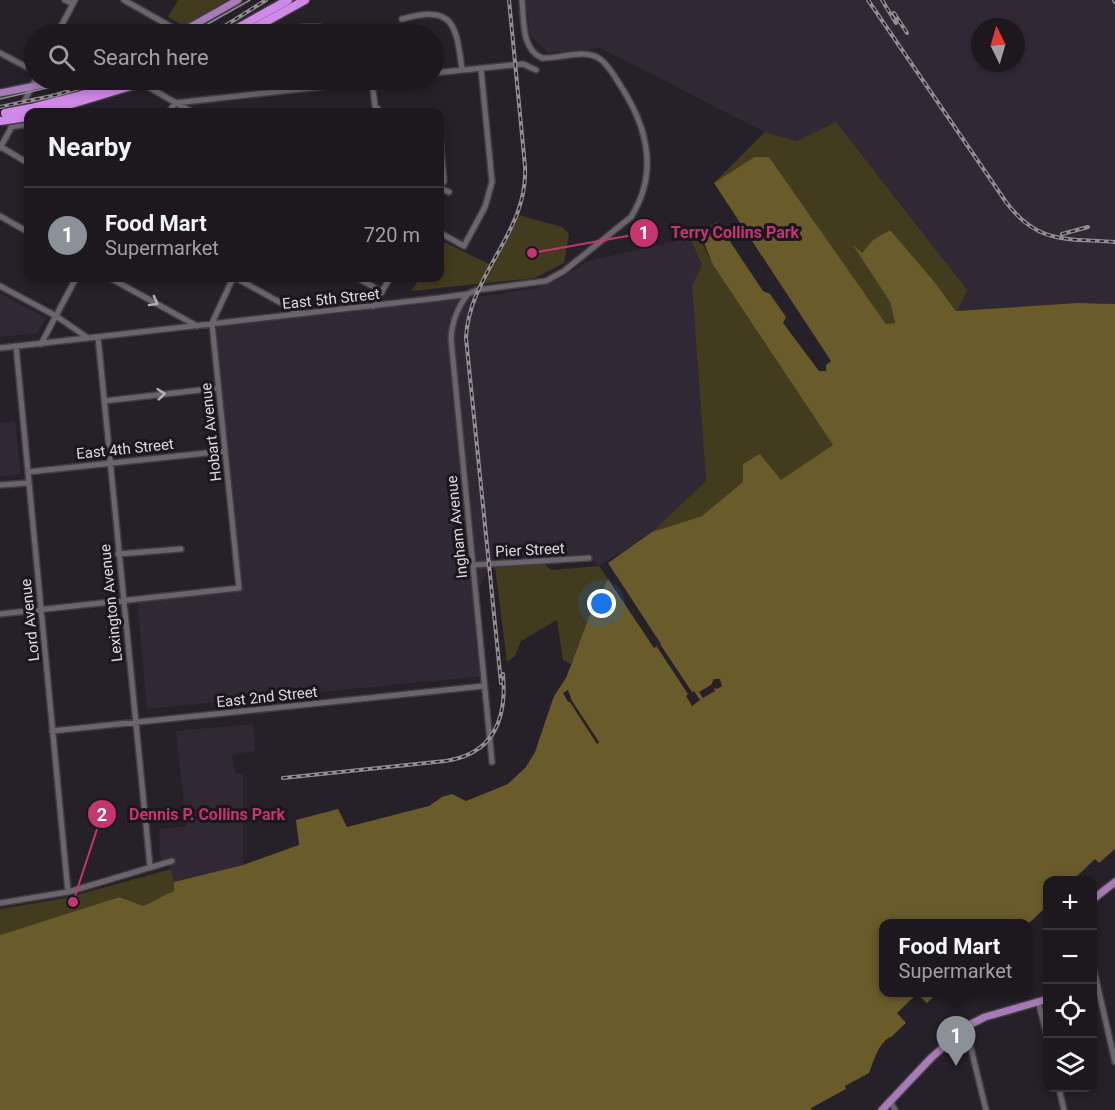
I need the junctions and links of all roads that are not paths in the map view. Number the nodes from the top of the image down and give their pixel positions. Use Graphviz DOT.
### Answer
graph roads {
  1 [pos="65,0"];
  2 [pos="124,0"];
  3 [pos="238,0"];
  4 [pos="288,0"];
  5 [pos="305,0"];
  6 [pos="522,0"];
  7 [pos="74,2"];
  8 [pos="402,19"];
  9 [pos="62,24"];
  10 [pos="164,24"];
  11 [pos="197,24"];
  12 [pos="245,24"];
  13 [pos="262,24"];
  14 [pos="0,53"];
  15 [pos="24,66"];
  16 [pos="462,69"];
  17 [pos="481,69"];
  18 [pos="536,70"];
  19 [pos="444,72"];
  20 [pos="24,88"];
  21 [pos="30,90"];
  22 [pos="99,90"];
  23 [pos="106,90"];
  24 [pos="146,90"];
  25 [pos="292,90"];
  26 [pos="373,90"];
  27 [pos="283,91"];
  28 [pos="0,93"];
  29 [pos="175,103"];
  30 [pos="49,108"];
  31 [pos="56,108"];
  32 [pos="172,108"];
  33 [pos="184,108"];
  34 [pos="377,108"];
  35 [pos="3,113"];
  36 [pos="24,115"];
  37 [pos="24,117"];
  38 [pos="24,119"];
  39 [pos="0,121"];
  40 [pos="11,127"];
  41 [pos="0,148"];
  42 [pos="24,160"];
  43 [pos="444,190"];
  44 [pos="449,192"];
  45 [pos="0,216"];
  46 [pos="24,230"];
  47 [pos="444,235"];
  48 [pos="74,282"];
  49 [pos="117,282"];
  50 [pos="233,282"];
  51 [pos="242,282"];
  52 [pos="365,282"];
  53 [pos="388,282"];
  54 [pos="0,286"];
  55 [pos="382,291"];
  56 [pos="468,294"];
  57 [pos="373,306"];
  58 [pos="300,314"];
  59 [pos="56,316"];
  60 [pos="212,323"];
  61 [pos="197,326"];
  62 [pos="98,337"];
  63 [pos="88,338"];
  64 [pos="41,344"];
  65 [pos="16,346"];
  66 [pos="0,348"];
  67 [pos="218,388"];
  68 [pos="104,400"];
  69 [pos="225,451"];
  70 [pos="110,463"];
  71 [pos="28,472"];
  72 [pos="28,483"];
  73 [pos="0,485"];
  74 [pos="181,549"];
  75 [pos="118,554"];
  76 [pos="589,558"];
  77 [pos="473,565"];
  78 [pos="124,601"];
  79 [pos="41,610"];
  80 [pos="0,614"];
  81 [pos="484,686"];
  82 [pos="135,722"];
  83 [pos="52,731"];
  84 [pos="492,762"];
  85 [pos="172,861"];
  86 [pos="150,866"];
  87 [pos="1115,882"];
  88 [pos="68,892"];
  89 [pos="1097,896"];
  90 [pos="0,903"];
  91 [pos="1097,994"];
  92 [pos="1043,1000"];
  93 [pos="1038,1001"];
  94 [pos="964,1028"];
  95 [pos="1047,1038"];
  96 [pos="1115,1062"];
  97 [pos="1060,1092"];
  98 [pos="890,1101"];
  99 [pos="882,1110"];
  100 [pos="895,1110"];
  101 [pos="986,1110"];
  102 [pos="1064,1110"];
  1 -- 7 [label="street"];
  2 -- 10 [label="street"];
  3 -- 11 [label="main road"];
  4 -- 12 [label="highway"];
  5 -- 13 [label="highway"];
  6 -- 56 [label="street, East 5th Street"];
  7 -- 9 [label="street"];
  8 -- 16 [label="street"];
  14 -- 15 [label="street"];
  16 -- 17 [label="street"];
  16 -- 19 [label="street"];
  17 -- 18 [label="street"];
  17 -- 47 [label="street"];
  20 -- 28 [label="main road"];
  21 -- 40 [label="street"];
  22 -- 30 [label="highway"];
  23 -- 31 [label="highway"];
  24 -- 29 [label="street"];
  25 -- 27 [label="street"];
  26 -- 34 [label="street"];
  27 -- 29 [label="street"];
  29 -- 32 [label="street"];
  29 -- 33 [label="street"];
  35 -- 36 [label="highway, bridge"];
  37 -- 39 [label="highway, bridge"];
  38 -- 40 [label="street"];
  40 -- 41 [label="street"];
  41 -- 42 [label="street"];
  43 -- 44 [label="street"];
  45 -- 46 [label="street"];
  48 -- 59 [label="street"];
  49 -- 61 [label="street, one-way"];
  50 -- 60 [label="street"];
  51 -- 58 [label="street"];
  52 -- 55 [label="street"];
  53 -- 55 [label="street"];
  54 -- 59 [label="street"];
  55 -- 57 [label="street"];
  56 -- 57 [label="street, East 5th Street"];
  56 -- 77 [label="street, Ingham Avenue"];
  57 -- 58 [label="street, East 5th Street"];
  58 -- 60 [label="street, East 5th Street"];
  59 -- 63 [label="street"];
  59 -- 64 [label="street"];
  60 -- 61 [label="street, East 5th Street"];
  60 -- 67 [label="street, Hobart Avenue"];
  61 -- 62 [label="street, East 5th Street"];
  62 -- 63 [label="street, East 5th Street"];
  62 -- 68 [label="street, Lexington Avenue"];
  63 -- 64 [label="street, East 5th Street"];
  64 -- 65 [label="street, East 5th Street"];
  65 -- 66 [label="street, East 5th Street"];
  65 -- 71 [label="street, Lord Avenue"];
  68 -- 67 [label="street, one-way"];
  67 -- 69 [label="street, Hobart Avenue"];
  68 -- 70 [label="street, Lexington Avenue"];
  69 -- 70 [label="street, East 4th Street"];
  69 -- 78 [label="street, Hobart Avenue"];
  70 -- 71 [label="street, East 4th Street"];
  70 -- 75 [label="street, Lexington Avenue"];
  71 -- 72 [label="street, Lord Avenue"];
  72 -- 73 [label="street"];
  72 -- 79 [label="street, Lord Avenue"];
  74 -- 75 [label="street"];
  75 -- 78 [label="street, Lexington Avenue"];
  76 -- 77 [label="street, Pier Street"];
  77 -- 81 [label="street, Ingham Avenue"];
  78 -- 79 [label="street"];
  78 -- 82 [label="street, Lexington Avenue"];
  79 -- 80 [label="street"];
  79 -- 83 [label="street, Lord Avenue"];
  81 -- 82 [label="street, East 2nd Street"];
  81 -- 84 [label="street, Ingham Avenue"];
  82 -- 83 [label="street, East 2nd Street"];
  82 -- 86 [label="street, Lexington Avenue"];
  83 -- 88 [label="street, Lord Avenue"];
  85 -- 86 [label="street"];
  86 -- 88 [label="street"];
  87 -- 89 [label="main road"];
  88 -- 90 [label="street"];
  91 -- 96 [label="street"];
  92 -- 93 [label="main road"];
  93 -- 94 [label="main road"];
  93 -- 95 [label="street"];
  94 -- 98 [label="main road"];
  94 -- 101 [label="street"];
  97 -- 102 [label="street"];
  98 -- 99 [label="main road"];
  98 -- 100 [label="street"];
}
